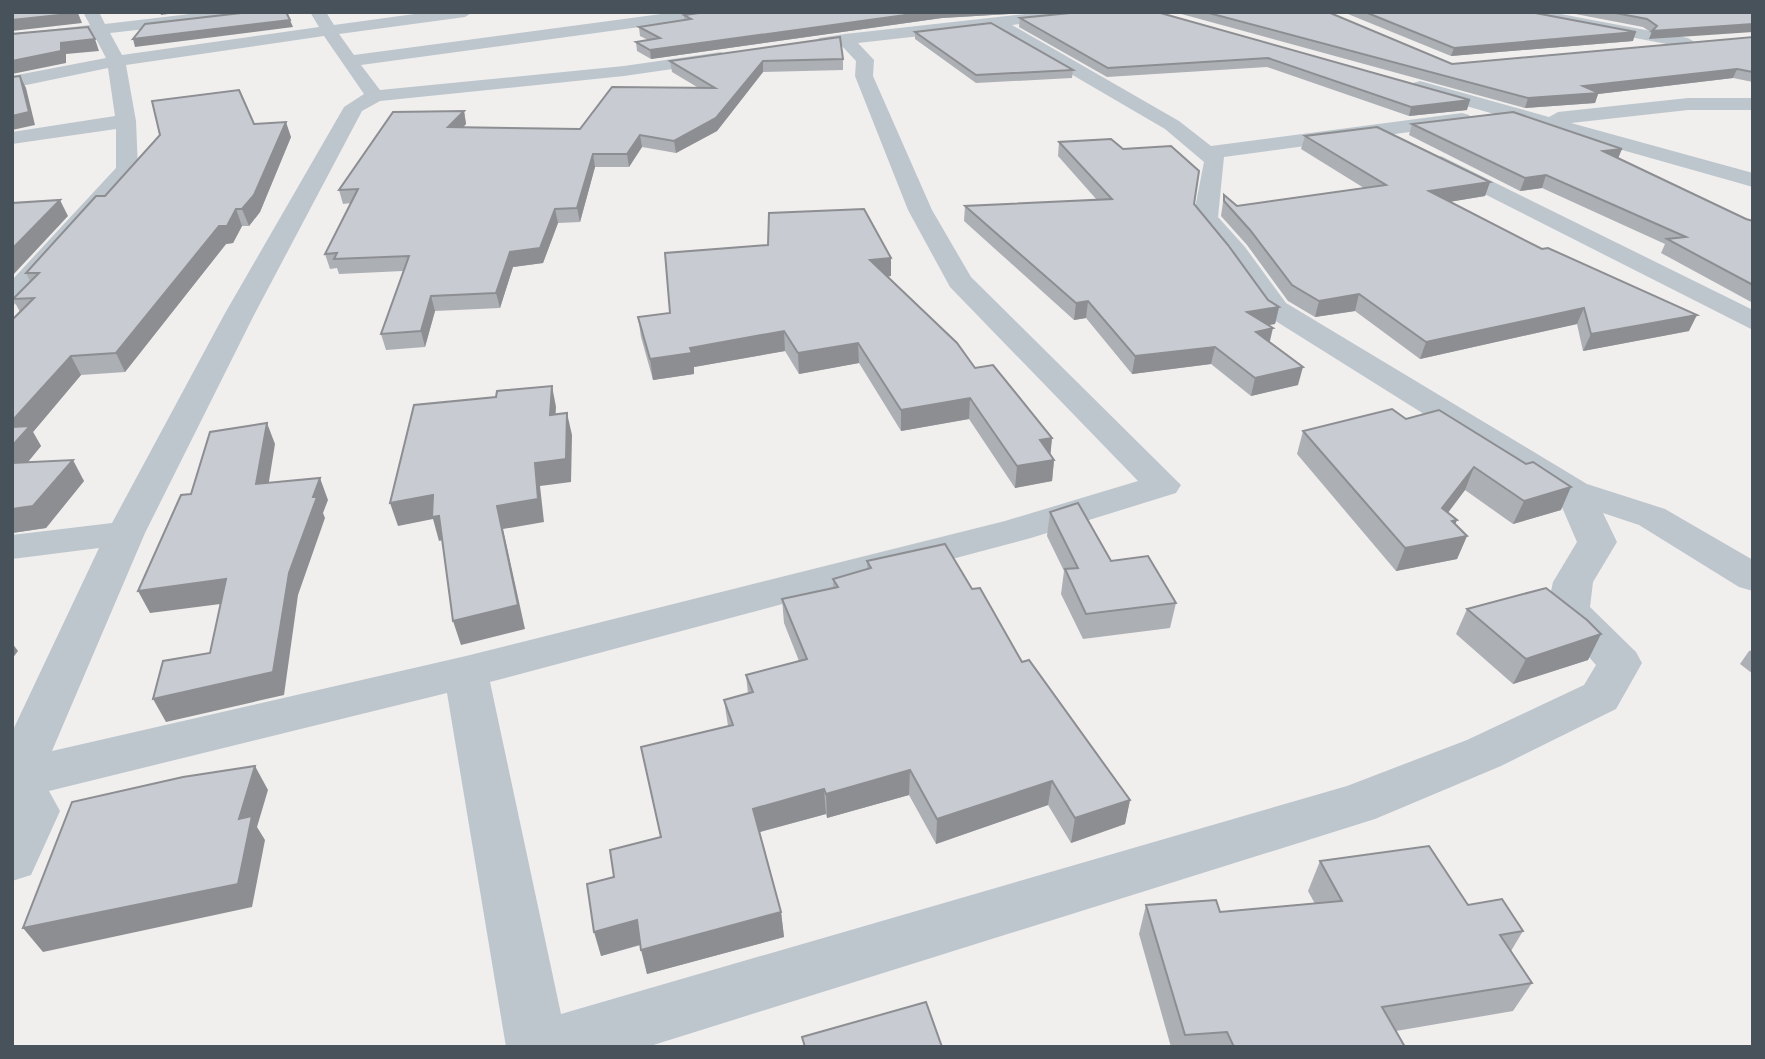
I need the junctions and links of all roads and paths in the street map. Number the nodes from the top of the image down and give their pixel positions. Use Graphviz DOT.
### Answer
graph roads {
  1 [pos="251,12"];
  2 [pos="465,12"];
  3 [pos="713,12"];
  4 [pos="1086,12"];
  5 [pos="1536,13"];
  6 [pos="95,20"];
  7 [pos="324,21"];
  8 [pos="994,22"];
  9 [pos="12,39"];
  10 [pos="845,39"];
  11 [pos="804,45"];
  12 [pos="1621,50"];
  13 [pos="734,55"];
  14 [pos="116,61"];
  15 [pos="351,61"];
  16 [pos="12,82"];
  17 [pos="1405,83"];
  18 [pos="375,96"];
  19 [pos="1753,104"];
  20 [pos="1512,112"];
  21 [pos="126,121"];
  22 [pos="1542,121"];
  23 [pos="1376,131"];
  24 [pos="12,138"];
  25 [pos="1208,153"];
  26 [pos="1753,180"];
  27 [pos="12,298"];
  28 [pos="1753,321"];
  29 [pos="1574,492"];
  30 [pos="126,533"];
  31 [pos="12,547"];
  32 [pos="1753,578"];
  33 [pos="466,672"];
  34 [pos="13,779"];
  35 [pos="12,859"];
  36 [pos="537,1047"];
  37 [pos="550,1047"];
  1 -- 6 [label="street"];
  2 -- 7 [label="street"];
  3 -- 15 [label="street"];
  4 -- 8 [label="street"];
  5 -- 12 [label="street"];
  6 -- 9 [label="street"];
  6 -- 14 [label="street"];
  7 -- 14 [label="street"];
  7 -- 15 [label="street"];
  8 -- 10 [label="street"];
  8 -- 25 [label="street"];
  10 -- 11 [label="street"];
  10 -- 33 [label="street"];
  13 -- 18 [label="street"];
  14 -- 16 [label="street"];
  14 -- 21 [label="street"];
  15 -- 18 [label="street"];
  17 -- 20 [label="street"];
  18 -- 30 [label="street"];
  19 -- 22 [label="street"];
  20 -- 22 [label="street"];
  20 -- 23 [label="street"];
  21 -- 24 [label="street"];
  21 -- 27 [label="street"];
  22 -- 26 [label="street"];
  23 -- 25 [label="street"];
  23 -- 28 [label="street"];
  25 -- 29 [label="street"];
  29 -- 32 [label="street"];
  29 -- 37 [label="street"];
  30 -- 31 [label="street"];
  30 -- 34 [label="street"];
  33 -- 34 [label="street"];
  33 -- 36 [label="street"];
  34 -- 35 [label="street"];
}
